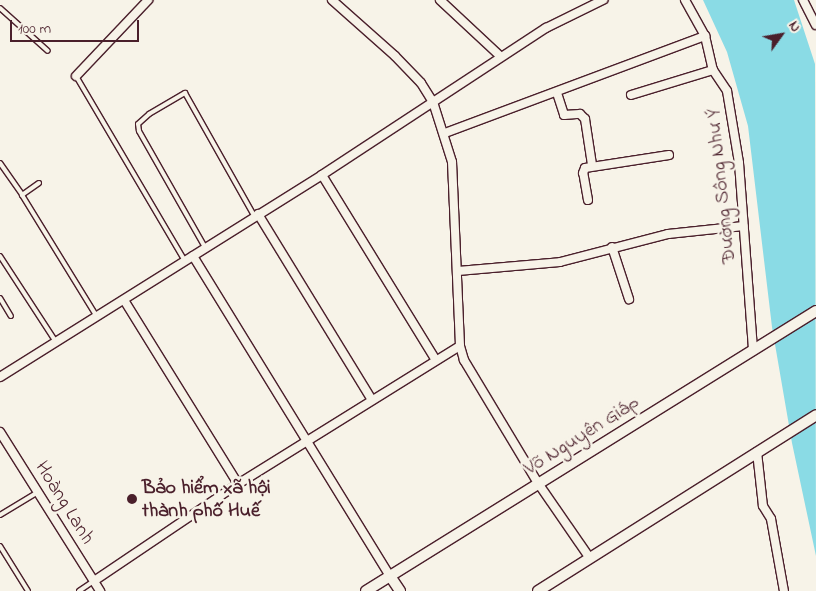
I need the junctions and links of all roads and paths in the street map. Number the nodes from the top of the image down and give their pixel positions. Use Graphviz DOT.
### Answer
graph roads {
  1 [pos="148,0"];
  2 [pos="332,0"];
  3 [pos="603,0"];
  4 [pos="685,0"];
  5 [pos="804,0"];
  6 [pos="446,1"];
  7 [pos="0,8"];
  8 [pos="816,25"];
  9 [pos="705,36"];
  10 [pos="48,51"];
  11 [pos="500,56"];
  12 [pos="714,70"];
  13 [pos="76,76"];
  14 [pos="557,93"];
  15 [pos="631,95"];
  16 [pos="433,102"];
  17 [pos="445,132"];
  18 [pos="669,155"];
  19 [pos="0,163"];
  20 [pos="592,165"];
  21 [pos="322,175"];
  22 [pos="39,182"];
  23 [pos="22,195"];
  24 [pos="588,200"];
  25 [pos="256,216"];
  26 [pos="744,226"];
  27 [pos="612,247"];
  28 [pos="206,248"];
  29 [pos="0,256"];
  30 [pos="193,256"];
  31 [pos="185,261"];
  32 [pos="458,271"];
  33 [pos="0,298"];
  34 [pos="629,299"];
  35 [pos="124,300"];
  36 [pos="816,311"];
  37 [pos="11,316"];
  38 [pos="96,317"];
  39 [pos="56,342"];
  40 [pos="460,346"];
  41 [pos="757,347"];
  42 [pos="436,360"];
  43 [pos="0,377"];
  44 [pos="372,400"];
  45 [pos="816,415"];
  46 [pos="0,432"];
  47 [pos="307,441"];
  48 [pos="758,452"];
  49 [pos="538,483"];
  50 [pos="238,484"];
  51 [pos="38,492"];
  52 [pos="0,515"];
  53 [pos="0,546"];
  54 [pos="590,557"];
  55 [pos="390,576"];
  56 [pos="94,581"];
  57 [pos="28,591"];
  58 [pos="78,591"];
  59 [pos="100,591"];
  60 [pos="366,591"];
  61 [pos="400,591"];
  62 [pos="538,591"];
  63 [pos="784,591"];
  1 -- 13 [label="street"];
  2 -- 16 [label="street"];
  3 -- 11 [label="street"];
  4 -- 9 [label="street, Đường Sông Như Ý"];
  5 -- 8 [label="street"];
  6 -- 11 [label="street"];
  7 -- 10 [label="lane"];
  9 -- 12 [label="street, Đường Sông Như Ý"];
  9 -- 14 [label="street"];
  11 -- 16 [label="street"];
  12 -- 15 [label="street"];
  12 -- 26 [label="street, Đường Sông Như Ý"];
  13 -- 31 [label="lane"];
  14 -- 17 [label="street"];
  14 -- 20 [label="street"];
  16 -- 17 [label="street"];
  16 -- 21 [label="street"];
  17 -- 32 [label="street"];
  18 -- 20 [label="street"];
  19 -- 23 [label="lane"];
  20 -- 24 [label="street"];
  21 -- 25 [label="street"];
  21 -- 42 [label="street"];
  22 -- 23 [label="lane"];
  23 -- 38 [label="lane"];
  25 -- 28 [label="street"];
  25 -- 28 [label="lane"];
  25 -- 44 [label="street"];
  26 -- 27 [label="street"];
  26 -- 41 [label="street, Đường Sông Như Ý"];
  27 -- 32 [label="street"];
  27 -- 34 [label="street"];
  28 -- 30 [label="street"];
  29 -- 39 [label="lane"];
  30 -- 31 [label="street"];
  30 -- 47 [label="street"];
  31 -- 35 [label="street"];
  32 -- 40 [label="street"];
  33 -- 37 [label="lane"];
  35 -- 38 [label="street"];
  35 -- 50 [label="street"];
  36 -- 41 [label="street, Võ Nguyên Giáp"];
  38 -- 39 [label="street"];
  39 -- 43 [label="street"];
  40 -- 42 [label="street"];
  40 -- 49 [label="street"];
  41 -- 49 [label="street, Võ Nguyên Giáp"];
  42 -- 44 [label="street"];
  44 -- 47 [label="street"];
  45 -- 48 [label="street"];
  46 -- 51 [label="street, Hoàng Lanh"];
  47 -- 50 [label="street"];
  47 -- 55 [label="street"];
  48 -- 54 [label="street"];
  48 -- 63 [label="street"];
  49 -- 54 [label="street"];
  49 -- 55 [label="street, Võ Nguyên Giáp"];
  50 -- 56 [label="street"];
  51 -- 52 [label="lane"];
  51 -- 56 [label="street, Hoàng Lanh"];
  53 -- 57 [label="lane"];
  54 -- 62 [label="street"];
  55 -- 60 [label="street, Võ Nguyên Giáp"];
  55 -- 61 [label="street"];
  56 -- 58 [label="lane"];
  56 -- 59 [label="street, Hoàng Lanh"];
}
